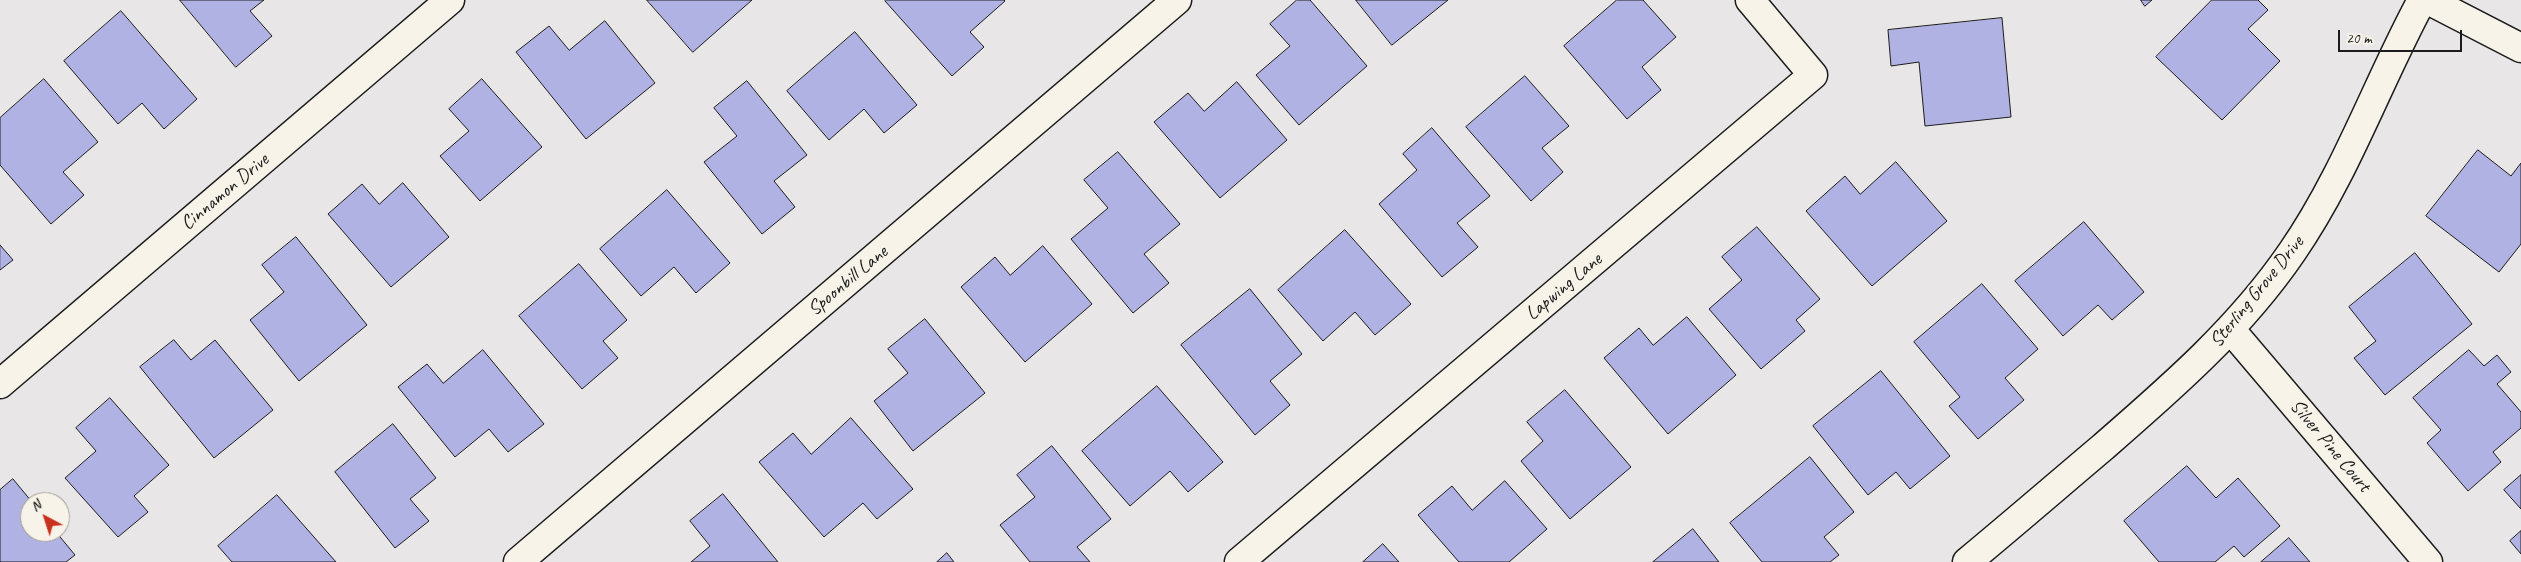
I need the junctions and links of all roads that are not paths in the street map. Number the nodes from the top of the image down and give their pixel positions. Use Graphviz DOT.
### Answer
graph roads {
  1 [pos="450,0"];
  2 [pos="1177,0"];
  3 [pos="1750,0"];
  4 [pos="2422,0"];
  5 [pos="2428,0"];
  6 [pos="2521,48"];
  7 [pos="2231,330"];
  8 [pos="0,384"];
  9 [pos="518,562"];
  10 [pos="1239,562"];
  11 [pos="1967,562"];
  12 [pos="2428,562"];
  1 -- 8 [label="street, Cinnamon Drive"];
  2 -- 9 [label="street, Spoonbill Lane"];
  3 -- 10 [label="street, Lapwing Lane"];
  4 -- 7 [label="street, Sterling Grove Drive"];
  5 -- 6 [label="street"];
  7 -- 11 [label="street, Sterling Grove Drive"];
  7 -- 12 [label="street, Silver Pine Court"];
}
